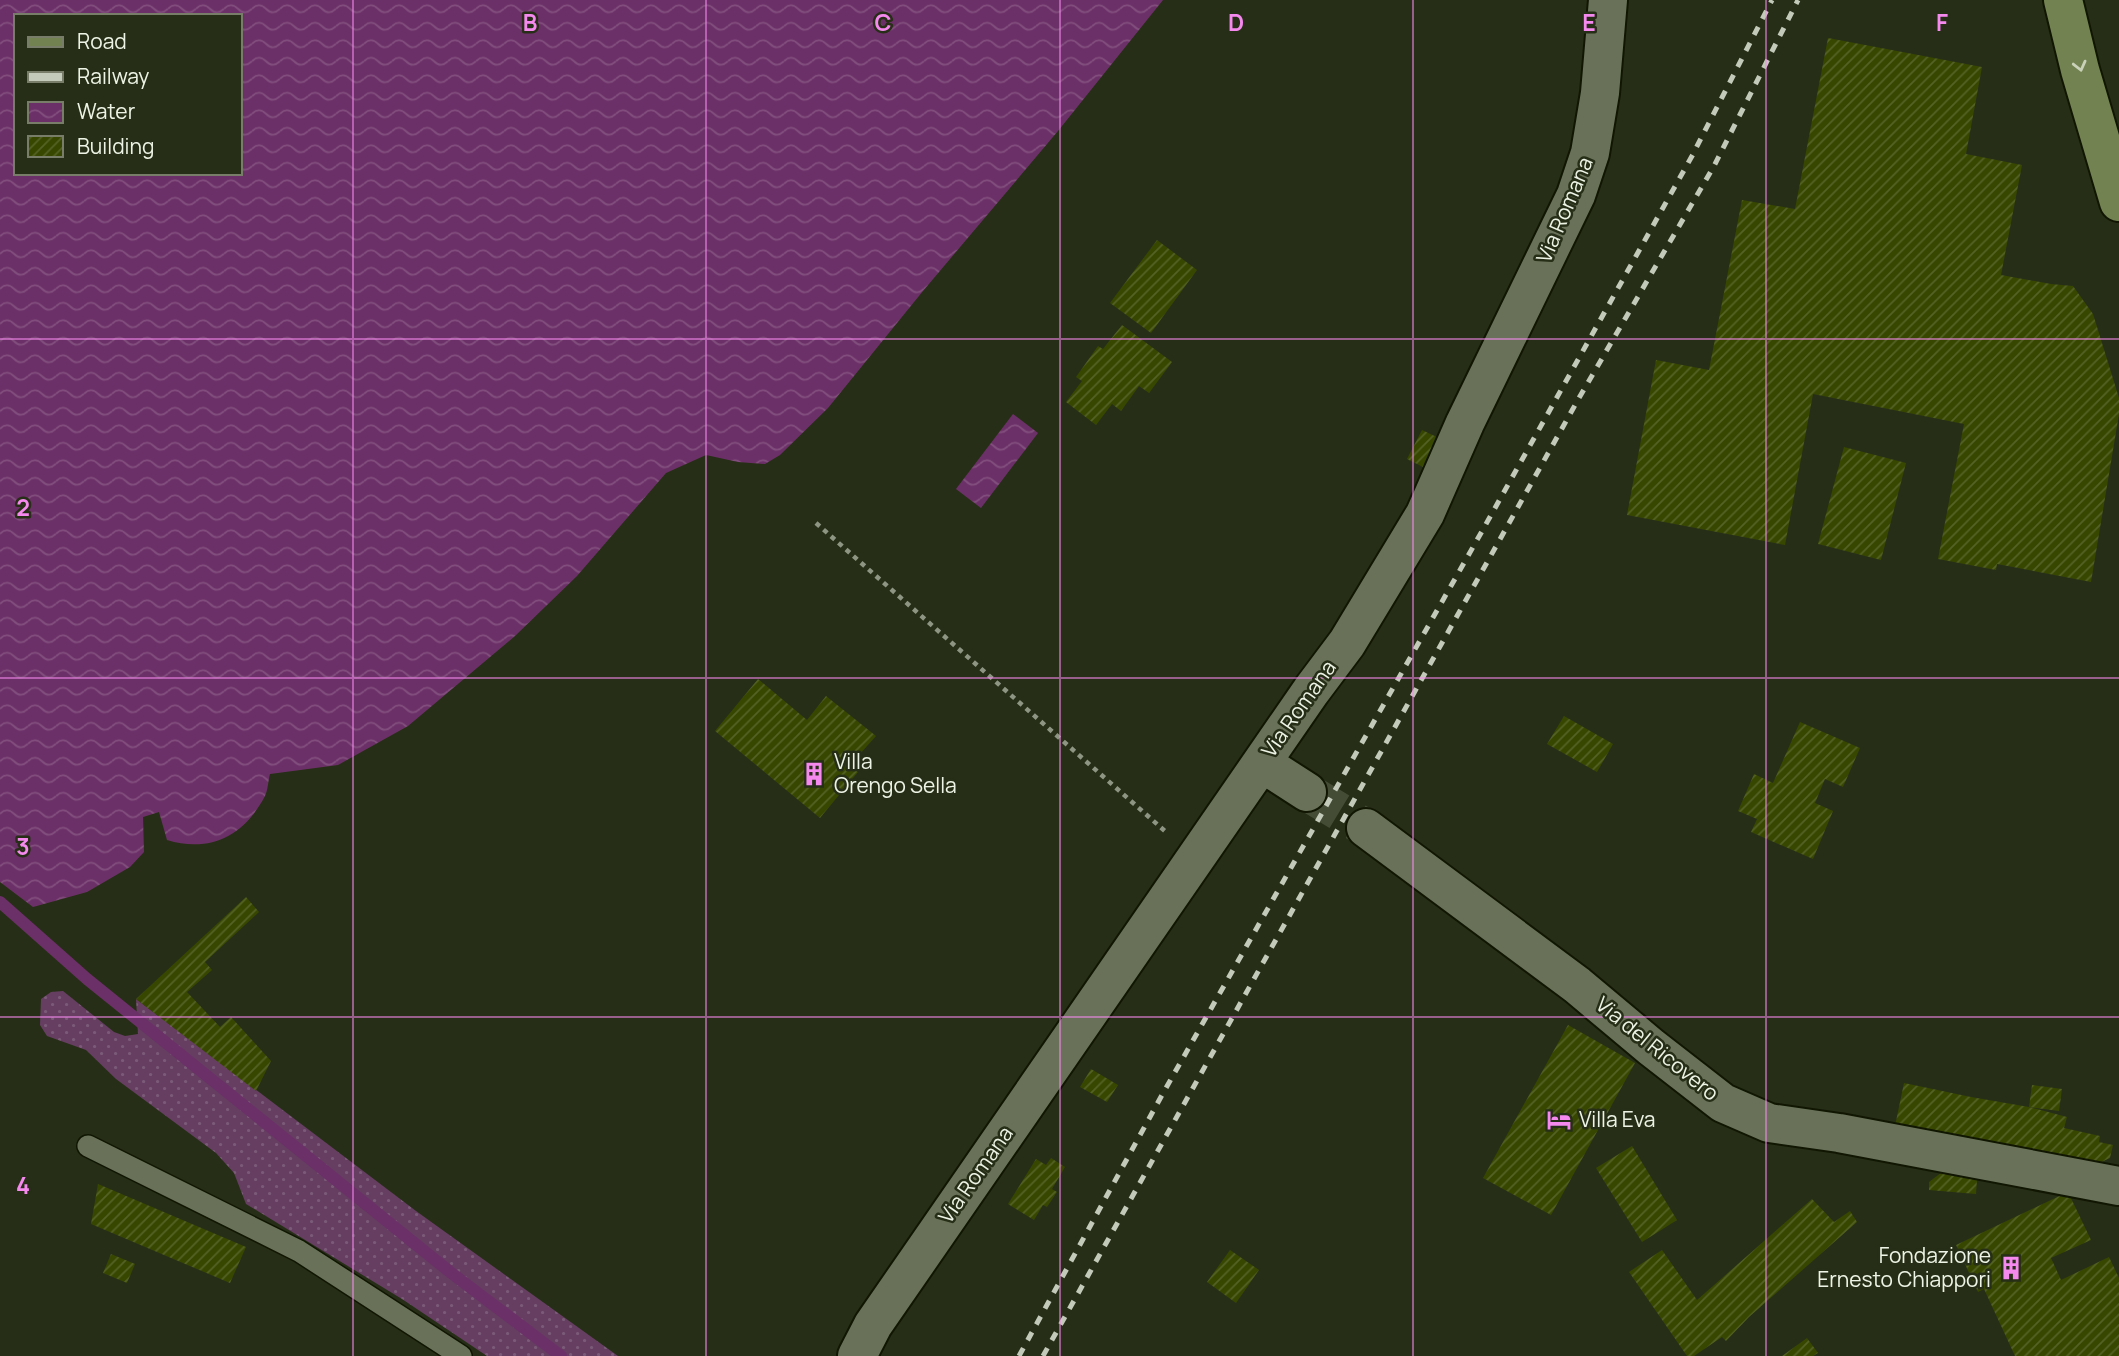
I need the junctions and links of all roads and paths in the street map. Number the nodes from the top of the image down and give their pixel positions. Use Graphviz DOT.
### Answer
graph roads {
  1 [pos="1608,0"];
  2 [pos="2063,0"];
  3 [pos="2119,202"];
  4 [pos="816,523"];
  5 [pos="1262,763"];
  6 [pos="1307,792"];
  7 [pos="1366,828"];
  8 [pos="1195,859"];
  9 [pos="88,1146"];
  10 [pos="2119,1186"];
  11 [pos="461,1356"];
  12 [pos="857,1356"];
  1 -- 5 [label="street, Via Romana"];
  2 -- 3 [label="main road, one-way"];
  4 -- 8 [label="path"];
  5 -- 6 [label="street"];
  5 -- 8 [label="street, Via Romana"];
  7 -- 10 [label="street, Via del Ricovero"];
  8 -- 12 [label="street, Via Romana"];
  9 -- 11 [label="lane"];
}
